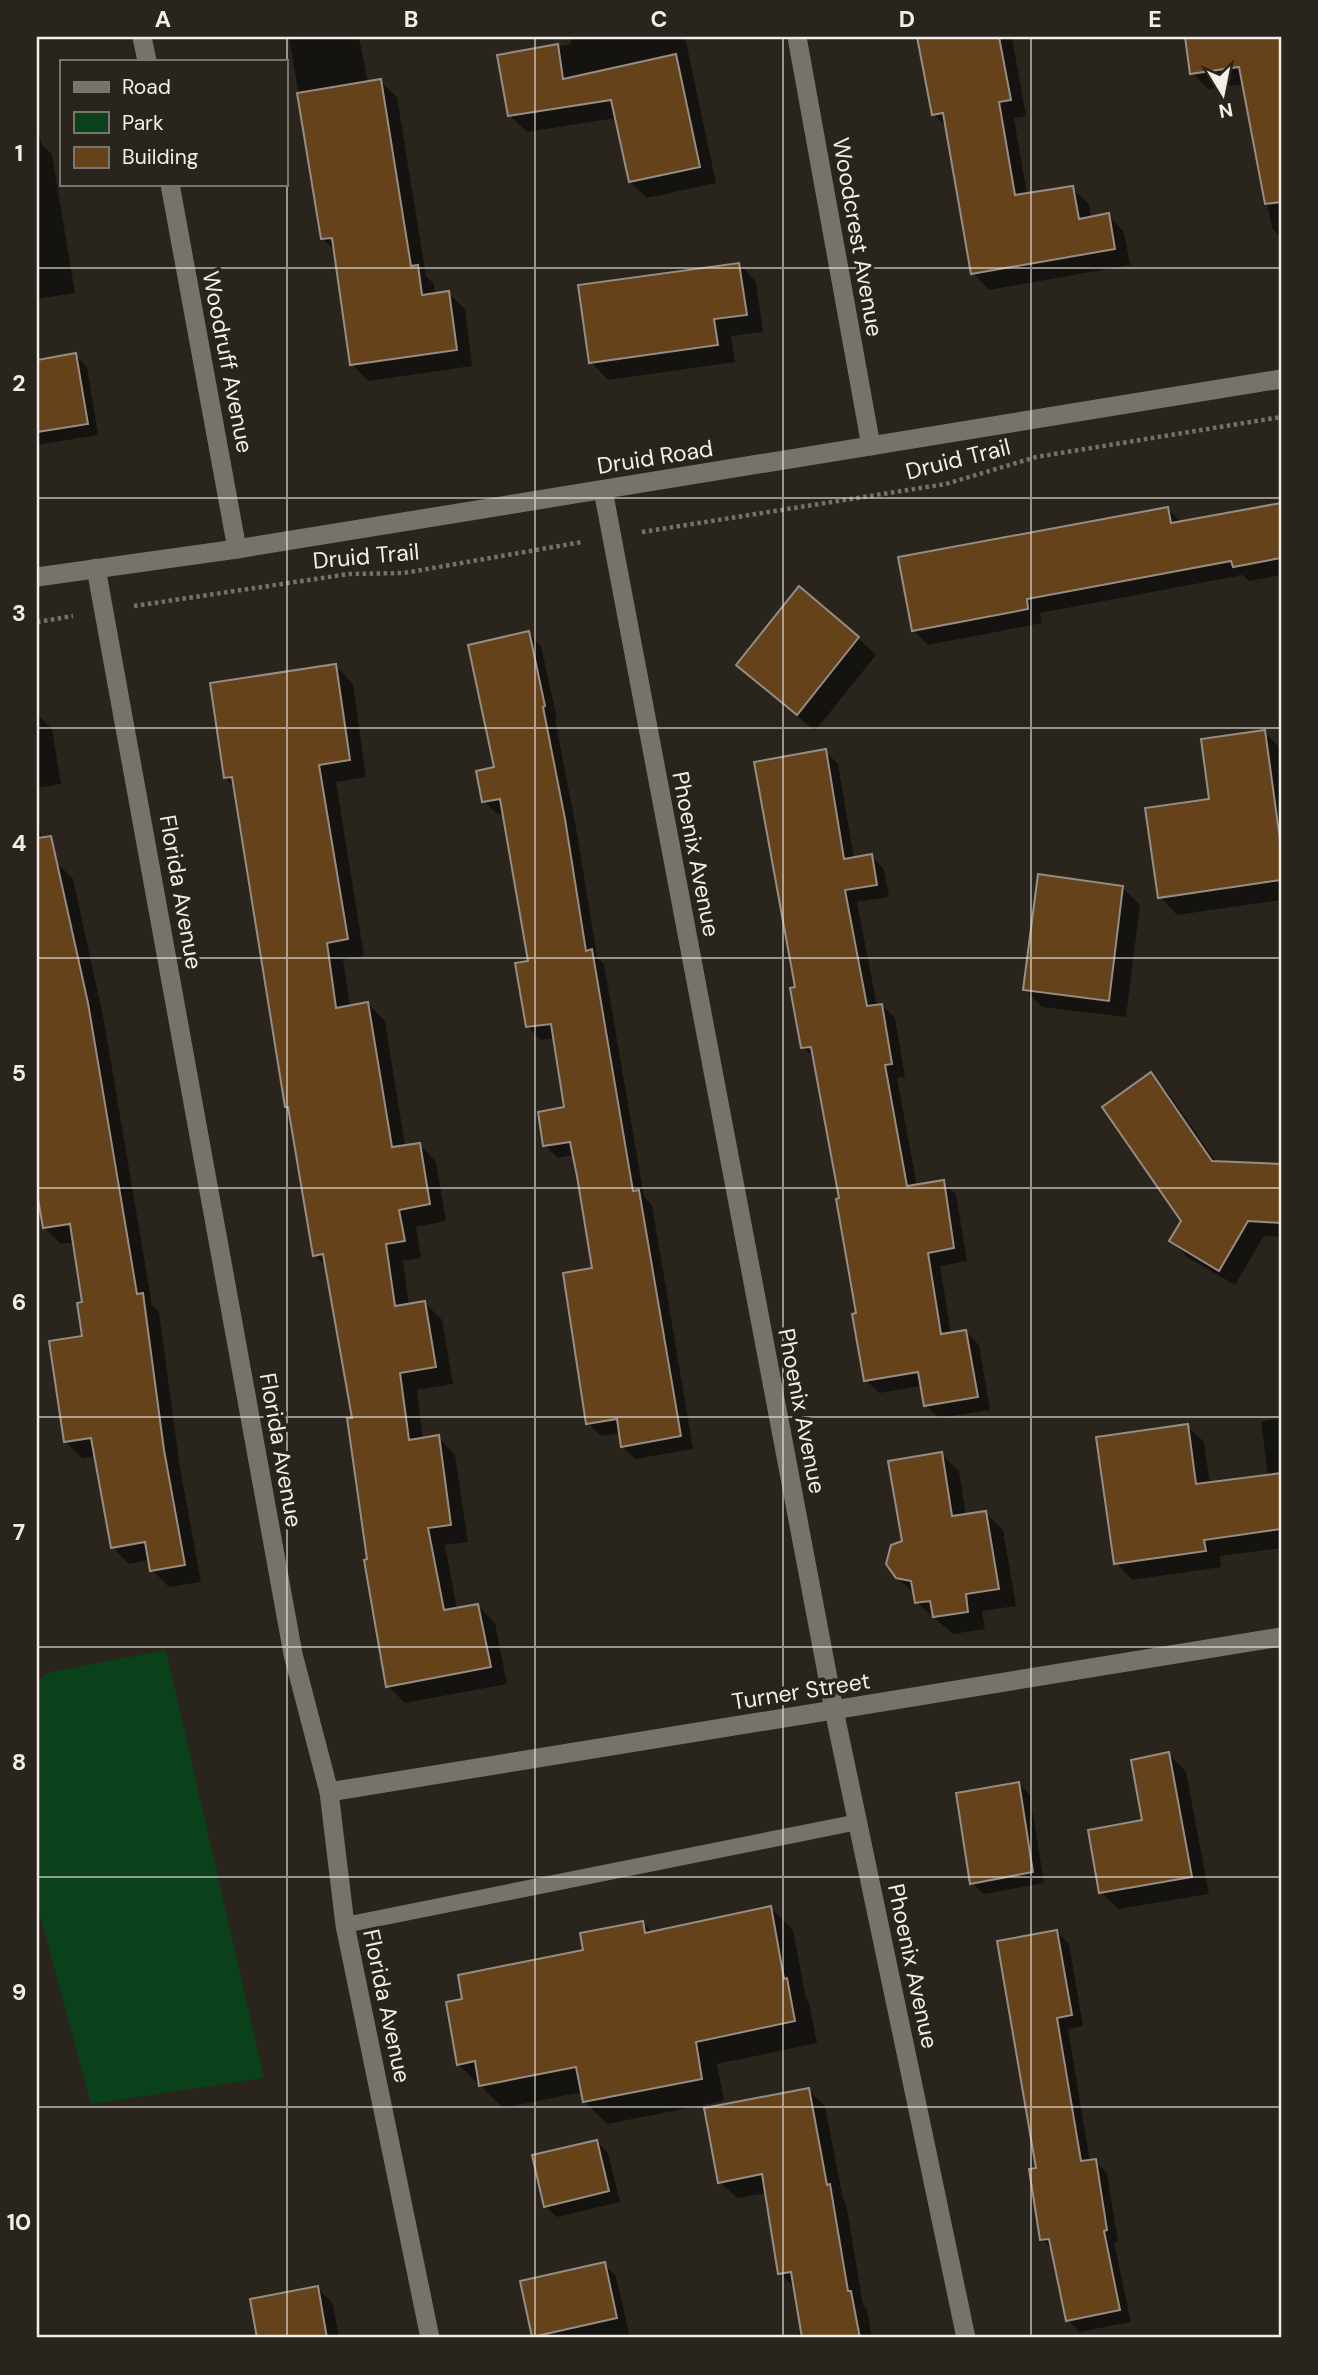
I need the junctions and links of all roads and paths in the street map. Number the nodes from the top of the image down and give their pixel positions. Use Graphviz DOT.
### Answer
graph roads {
  1 [pos="142,37"];
  2 [pos="797,37"];
  3 [pos="147,60"];
  4 [pos="170,186"];
  5 [pos="1281,379"];
  6 [pos="1281,417"];
  7 [pos="871,446"];
  8 [pos="603,490"];
  9 [pos="642,532"];
  10 [pos="585,542"];
  11 [pos="237,549"];
  12 [pos="96,568"];
  13 [pos="37,577"];
  14 [pos="149,603"];
  15 [pos="68,617"];
  16 [pos="37,622"];
  17 [pos="1281,1637"];
  18 [pos="834,1710"];
  19 [pos="329,1793"];
  20 [pos="858,1822"];
  21 [pos="345,1924"];
  22 [pos="430,2338"];
  23 [pos="966,2338"];
  1 -- 3 [label="street"];
  2 -- 7 [label="street, Woodcrest Avenue"];
  4 -- 11 [label="street, Woodruff Avenue"];
  5 -- 7 [label="street, Druid Road"];
  6 -- 9 [label="path, Druid Trail"];
  7 -- 8 [label="street, Druid Road"];
  8 -- 11 [label="street, Druid Road"];
  8 -- 18 [label="street, Phoenix Avenue"];
  10 -- 14 [label="path, Druid Trail"];
  11 -- 12 [label="street, Druid Road"];
  12 -- 13 [label="street, Druid Road"];
  12 -- 19 [label="street, Florida Avenue"];
  15 -- 16 [label="path"];
  17 -- 18 [label="street, Turner Street"];
  18 -- 19 [label="street, Turner Street"];
  18 -- 20 [label="street, Phoenix Avenue"];
  19 -- 21 [label="street, Florida Avenue"];
  20 -- 21 [label="lane"];
  20 -- 23 [label="street, Phoenix Avenue"];
  21 -- 22 [label="street, Florida Avenue"];
}
